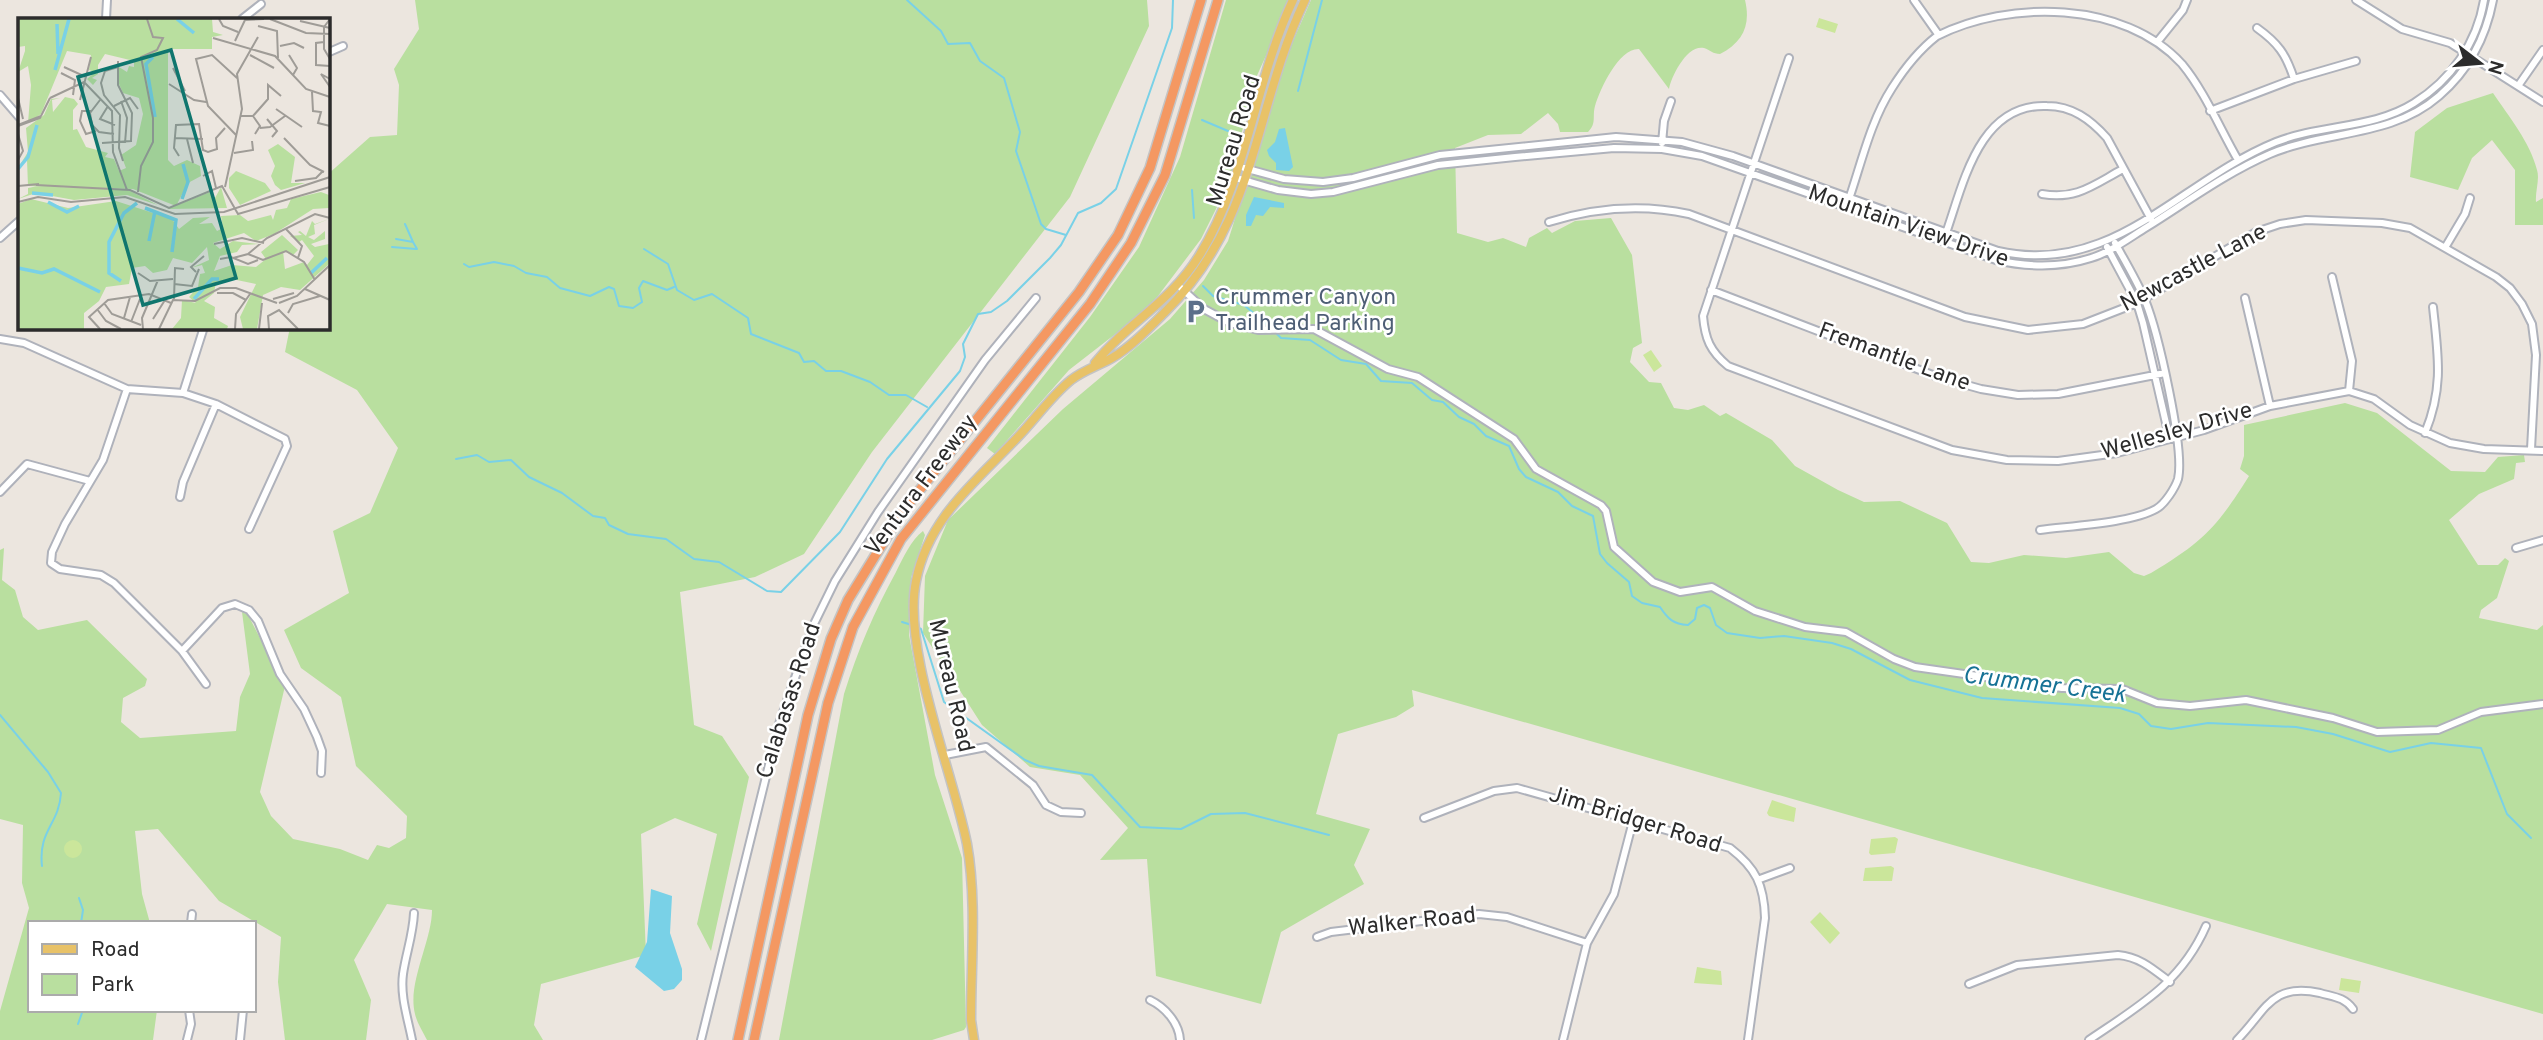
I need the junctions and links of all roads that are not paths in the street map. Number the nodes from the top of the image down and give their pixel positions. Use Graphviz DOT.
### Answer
graph roads {
  1 [pos="107,0"];
  2 [pos="1201,0"];
  3 [pos="1218,0"];
  4 [pos="1293,0"];
  5 [pos="1305,0"];
  6 [pos="1914,0"];
  7 [pos="2187,0"];
  8 [pos="2356,0"];
  9 [pos="2484,0"];
  10 [pos="2493,0"];
  11 [pos="261,4"];
  12 [pos="1998,7"];
  13 [pos="2091,7"];
  14 [pos="106,18"];
  15 [pos="243,18"];
  16 [pos="2257,28"];
  17 [pos="1938,34"];
  18 [pos="2158,41"];
  19 [pos="343,46"];
  20 [pos="2543,50"];
  21 [pos="329,52"];
  22 [pos="2465,52"];
  23 [pos="2473,57"];
  24 [pos="1789,58"];
  25 [pos="2356,61"];
  26 [pos="2294,79"];
  27 [pos="2518,86"];
  28 [pos="0,95"];
  29 [pos="1671,102"];
  30 [pos="2543,102"];
  31 [pos="2210,111"];
  32 [pos="18,116"];
  33 [pos="1662,140"];
  34 [pos="1662,149"];
  35 [pos="2238,159"];
  36 [pos="1753,164"];
  37 [pos="1239,167"];
  38 [pos="2241,167"];
  39 [pos="2123,169"];
  40 [pos="1250,170"];
  41 [pos="1750,173"];
  42 [pos="1236,178"];
  43 [pos="1246,181"];
  44 [pos="2042,194"];
  45 [pos="1849,198"];
  46 [pos="2470,198"];
  47 [pos="1846,207"];
  48 [pos="2151,220"];
  49 [pos="18,221"];
  50 [pos="1549,222"];
  51 [pos="1731,229"];
  52 [pos="1946,234"];
  53 [pos="0,238"];
  54 [pos="2112,238"];
  55 [pos="1944,242"];
  56 [pos="2107,246"];
  57 [pos="2117,246"];
  58 [pos="2446,246"];
  59 [pos="2332,277"];
  60 [pos="1178,285"];
  61 [pos="1711,290"];
  62 [pos="1185,292"];
  63 [pos="1036,298"];
  64 [pos="2245,298"];
  65 [pos="2145,299"];
  66 [pos="2137,303"];
  67 [pos="2433,307"];
  68 [pos="203,329"];
  69 [pos="0,340"];
  70 [pos="1093,365"];
  71 [pos="2161,374"];
  72 [pos="127,389"];
  73 [pos="2349,391"];
  74 [pos="183,393"];
  75 [pos="216,404"];
  76 [pos="2270,406"];
  77 [pos="2425,433"];
  78 [pos="2174,438"];
  79 [pos="2531,449"];
  80 [pos="2543,451"];
  81 [pos="90,481"];
  82 [pos="0,492"];
  83 [pos="180,497"];
  84 [pos="249,529"];
  85 [pos="2040,530"];
  86 [pos="2543,540"];
  87 [pos="2516,548"];
  88 [pos="182,651"];
  89 [pos="206,684"];
  90 [pos="2543,704"];
  91 [pos="945,755"];
  92 [pos="321,773"];
  93 [pos="1081,813"];
  94 [pos="1424,818"];
  95 [pos="1633,821"];
  96 [pos="1790,868"];
  97 [pos="1760,880"];
  98 [pos="414,913"];
  99 [pos="192,914"];
  100 [pos="191,921"];
  101 [pos="2206,926"];
  102 [pos="1317,937"];
  103 [pos="1587,943"];
  104 [pos="2170,982"];
  105 [pos="1969,984"];
  106 [pos="1150,1000"];
  107 [pos="2353,1009"];
  108 [pos="189,1012"];
  109 [pos="243,1012"];
  110 [pos="187,1040"];
  111 [pos="240,1040"];
  112 [pos="412,1040"];
  113 [pos="701,1040"];
  114 [pos="738,1040"];
  115 [pos="754,1040"];
  116 [pos="974,1040"];
  117 [pos="1180,1040"];
  118 [pos="1563,1040"];
  119 [pos="1748,1040"];
  120 [pos="2089,1040"];
  121 [pos="2237,1040"];
  1 -- 14 [label="street"];
  2 -- 114 [label="highway, Ventura Freeway"];
  3 -- 115 [label="highway, Ventura Freeway"];
  4 -- 37 [label="main road, Mureau Road"];
  5 -- 40 [label="main road, Mureau Road"];
  6 -- 17 [label="street"];
  7 -- 18 [label="street"];
  8 -- 22 [label="street"];
  9 -- 22 [label="street, Mountain View Drive"];
  10 -- 23 [label="street, Mountain View Drive"];
  11 -- 15 [label="street"];
  12 -- 17 [label="street"];
  13 -- 18 [label="street"];
  16 -- 26 [label="street"];
  17 -- 45 [label="street"];
  18 -- 31 [label="street"];
  19 -- 21 [label="street"];
  20 -- 27 [label="street"];
  22 -- 23 [label="street"];
  22 -- 35 [label="street, Mountain View Drive"];
  23 -- 27 [label="street"];
  23 -- 38 [label="street, Mountain View Drive"];
  24 -- 36 [label="street, Wellesley Drive"];
  25 -- 26 [label="street"];
  26 -- 31 [label="street"];
  27 -- 30 [label="street"];
  28 -- 32 [label="street"];
  29 -- 33 [label="street"];
  31 -- 35 [label="street"];
  33 -- 34 [label="street"];
  33 -- 36 [label="street, Mountain View Drive"];
  33 -- 40 [label="street, Mountain View Drive"];
  34 -- 41 [label="street, Mountain View Drive"];
  34 -- 43 [label="street, Mountain View Drive"];
  35 -- 38 [label="street"];
  35 -- 48 [label="street, Mountain View Drive"];
  36 -- 41 [label="street, Wellesley Drive"];
  36 -- 45 [label="street, Mountain View Drive"];
  37 -- 40 [label="street, Mountain View Drive"];
  37 -- 42 [label="main road, Mureau Road"];
  38 -- 48 [label="street, Mountain View Drive"];
  39 -- 44 [label="street"];
  39 -- 48 [label="street"];
  39 -- 52 [label="street"];
  40 -- 43 [label="main road, Mureau Road"];
  41 -- 47 [label="street, Mountain View Drive"];
  41 -- 51 [label="street, Wellesley Drive"];
  42 -- 43 [label="street, Mountain View Drive"];
  42 -- 60 [label="main road, Mureau Road"];
  43 -- 62 [label="main road, Mureau Road"];
  45 -- 47 [label="street"];
  45 -- 52 [label="street, Mountain View Drive"];
  46 -- 58 [label="street"];
  47 -- 55 [label="street, Mountain View Drive"];
  48 -- 54 [label="street, Mountain View Drive"];
  48 -- 57 [label="street, Mountain View Drive"];
  49 -- 53 [label="street"];
  50 -- 51 [label="street, Newcastle Lane"];
  51 -- 61 [label="street, Wellesley Drive"];
  51 -- 66 [label="street, Newcastle Lane"];
  52 -- 55 [label="street"];
  52 -- 56 [label="street, Mountain View Drive"];
  54 -- 56 [label="street, Mountain View Drive"];
  54 -- 57 [label="street"];
  55 -- 56 [label="street, Mountain View Drive"];
  56 -- 57 [label="street, Mountain View Drive"];
  56 -- 66 [label="street"];
  57 -- 65 [label="street"];
  58 -- 65 [label="street, Newcastle Lane"];
  58 -- 79 [label="street, Newcastle Lane"];
  59 -- 73 [label="street"];
  60 -- 62 [label="street"];
  60 -- 70 [label="main road, Mureau Road"];
  61 -- 71 [label="street, Fremantle Lane"];
  61 -- 78 [label="street, Wellesley Drive"];
  62 -- 70 [label="main road, Mureau Road"];
  62 -- 90 [label="street"];
  63 -- 113 [label="street, Calabasas Road"];
  64 -- 76 [label="street"];
  65 -- 66 [label="street, Newcastle Lane"];
  65 -- 71 [label="street"];
  66 -- 71 [label="street"];
  67 -- 77 [label="street"];
  68 -- 74 [label="street"];
  69 -- 72 [label="street"];
  70 -- 91 [label="main road, Mureau Road"];
  71 -- 78 [label="street"];
  72 -- 74 [label="street"];
  72 -- 81 [label="street"];
  73 -- 76 [label="street, Wellesley Drive"];
  73 -- 77 [label="street"];
  74 -- 75 [label="street"];
  75 -- 83 [label="street"];
  75 -- 84 [label="street"];
  76 -- 78 [label="street, Wellesley Drive"];
  77 -- 79 [label="street"];
  78 -- 85 [label="street"];
  79 -- 80 [label="street"];
  81 -- 82 [label="street"];
  81 -- 88 [label="street"];
  86 -- 87 [label="street"];
  88 -- 89 [label="street"];
  88 -- 92 [label="street"];
  91 -- 93 [label="street"];
  91 -- 116 [label="main road, Mureau Road"];
  94 -- 95 [label="street, Jim Bridger Road"];
  95 -- 97 [label="street, Jim Bridger Road"];
  95 -- 103 [label="street"];
  96 -- 97 [label="street"];
  97 -- 119 [label="street"];
  98 -- 112 [label="street"];
  99 -- 100 [label="street"];
  101 -- 104 [label="street"];
  102 -- 103 [label="street, Walker Road"];
  103 -- 118 [label="street"];
  104 -- 105 [label="street"];
  104 -- 120 [label="street"];
  106 -- 117 [label="street"];
  107 -- 121 [label="street"];
  108 -- 110 [label="street"];
  109 -- 111 [label="street"];
}
